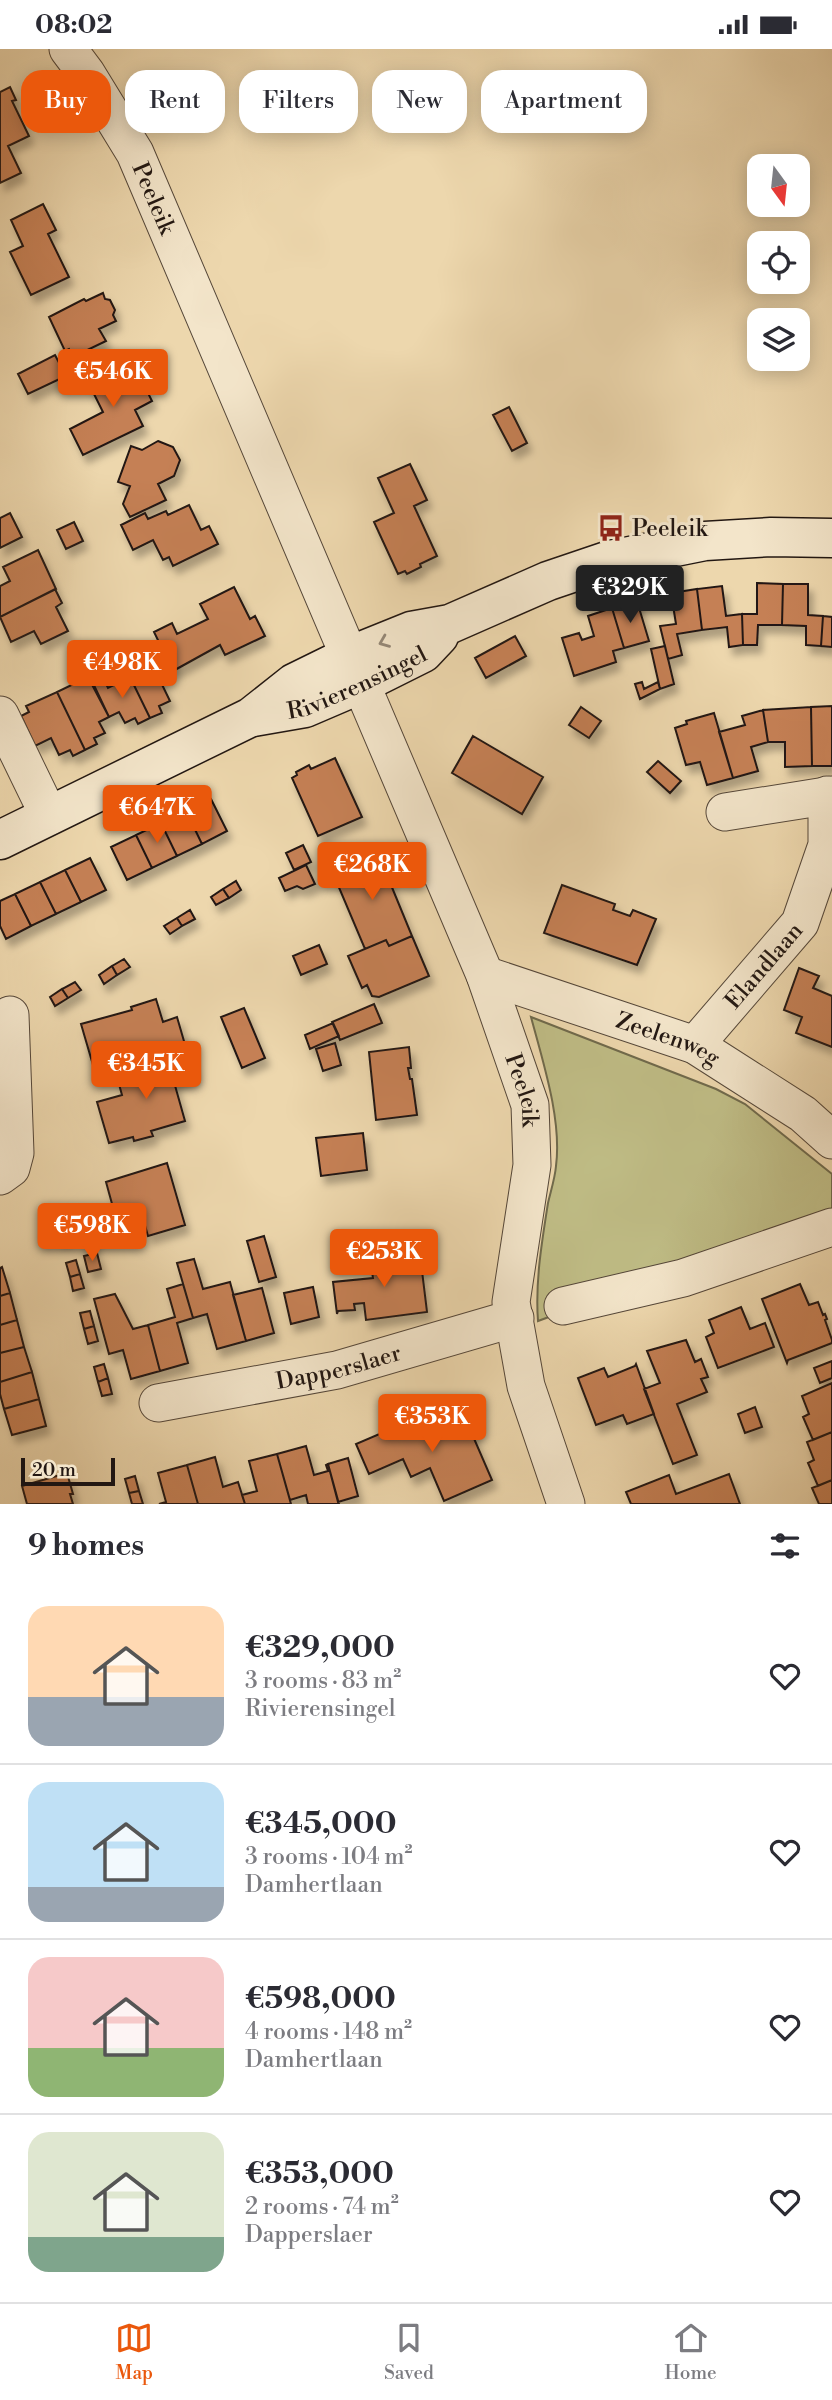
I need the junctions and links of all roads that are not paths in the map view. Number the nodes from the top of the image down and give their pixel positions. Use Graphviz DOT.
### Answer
graph roads {
  1 [pos="68,49"];
  2 [pos="832,538"];
  3 [pos="355,670"];
  4 [pos="0,715"];
  5 [pos="830,795"];
  6 [pos="725,812"];
  7 [pos="49,817"];
  8 [pos="0,840"];
  9 [pos="485,975"];
  10 [pos="10,1015"];
  11 [pos="695,1045"];
  12 [pos="832,1140"];
  13 [pos="0,1176"];
  14 [pos="832,1227"];
  15 [pos="563,1306"];
  16 [pos="515,1318"];
  17 [pos="158,1403"];
  18 [pos="566,1504"];
  1 -- 3 [label="street, Peeleik"];
  2 -- 3 [label="street, Rivierensingel"];
  3 -- 7 [label="street, Rivierensingel"];
  3 -- 9 [label="street, Peeleik"];
  4 -- 7 [label="street"];
  5 -- 6 [label="street, Elandlaan"];
  5 -- 11 [label="street, Elandlaan"];
  7 -- 8 [label="street, Rivierensingel"];
  9 -- 11 [label="street, Zeelenweg"];
  9 -- 16 [label="street, Peeleik"];
  10 -- 13 [label="street"];
  11 -- 12 [label="street, Zeelenweg"];
  14 -- 15 [label="street"];
  16 -- 17 [label="street, Dapperslaer"];
  16 -- 18 [label="street, Peeleik"];
}
